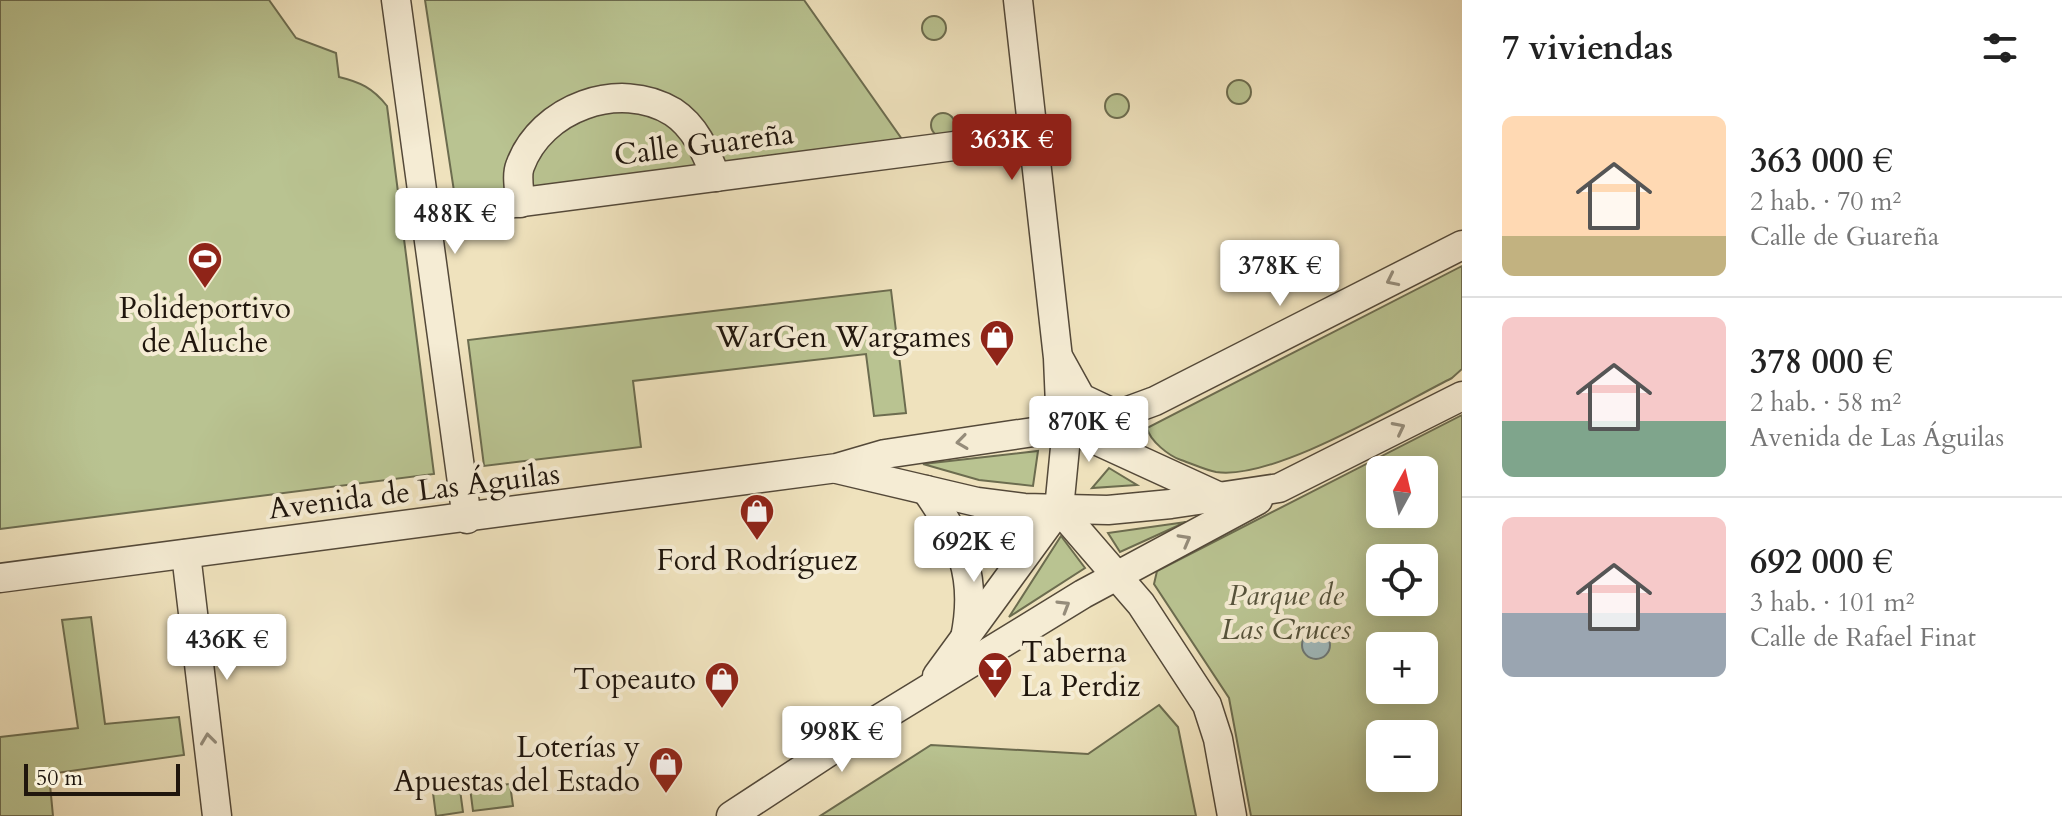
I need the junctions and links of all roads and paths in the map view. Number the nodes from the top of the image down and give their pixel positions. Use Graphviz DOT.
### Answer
graph roads {
  1 [pos="396,0"];
  2 [pos="1018,0"];
  3 [pos="993,141"];
  4 [pos="716,177"];
  5 [pos="520,203"];
  6 [pos="423,215"];
  7 [pos="1462,245"];
  8 [pos="1058,358"];
  9 [pos="1462,396"];
  10 [pos="1126,412"];
  11 [pos="1067,427"];
  12 [pos="1131,454"];
  13 [pos="837,468"];
  14 [pos="1279,488"];
  15 [pos="926,490"];
  16 [pos="1222,498"];
  17 [pos="1059,509"];
  18 [pos="467,519"];
  19 [pos="186,554"];
  20 [pos="1117,577"];
  21 [pos="0,578"];
  22 [pos="965,641"];
  23 [pos="926,690"];
  24 [pos="217,816"];
  25 [pos="731,816"];
  26 [pos="1232,816"];
  1 -- 6 [label="street"];
  2 -- 8 [label="street"];
  3 -- 4 [label="street, Calle Guareña"];
  4 -- 5 [label="street, Calle Guareña"];
  4 -- 5 [label="street"];
  5 -- 6 [label="street, Calle Guareña"];
  6 -- 18 [label="street"];
  7 -- 10 [label="street, Avenida de Las Águilas, one-way"];
  8 -- 10 [label="street"];
  8 -- 11 [label="street"];
  14 -- 9 [label="street, Avenida de Las Águilas, one-way"];
  10 -- 11 [label="street, Avenida de Las Águilas"];
  10 -- 12 [label="street"];
  11 -- 12 [label="street"];
  11 -- 13 [label="street, Avenida de Las Águilas, one-way"];
  11 -- 17 [label="street"];
  12 -- 16 [label="street"];
  13 -- 15 [label="street, Avenida de Las Águilas"];
  13 -- 18 [label="street, Avenida de Las Águilas"];
  14 -- 16 [label="street, Avenida de Las Águilas"];
  20 -- 14 [label="street, one-way"];
  15 -- 17 [label="street, Avenida de Las Águilas"];
  15 -- 22 [label="street"];
  16 -- 17 [label="street, Avenida de Las Águilas"];
  17 -- 20 [label="street"];
  17 -- 22 [label="street"];
  18 -- 19 [label="street, Avenida de Las Águilas"];
  19 -- 21 [label="street, Avenida de Las Águilas"];
  24 -- 19 [label="street, one-way"];
  23 -- 20 [label="street, one-way"];
  20 -- 26 [label="street"];
  22 -- 23 [label="street"];
  23 -- 25 [label="street"];
}
